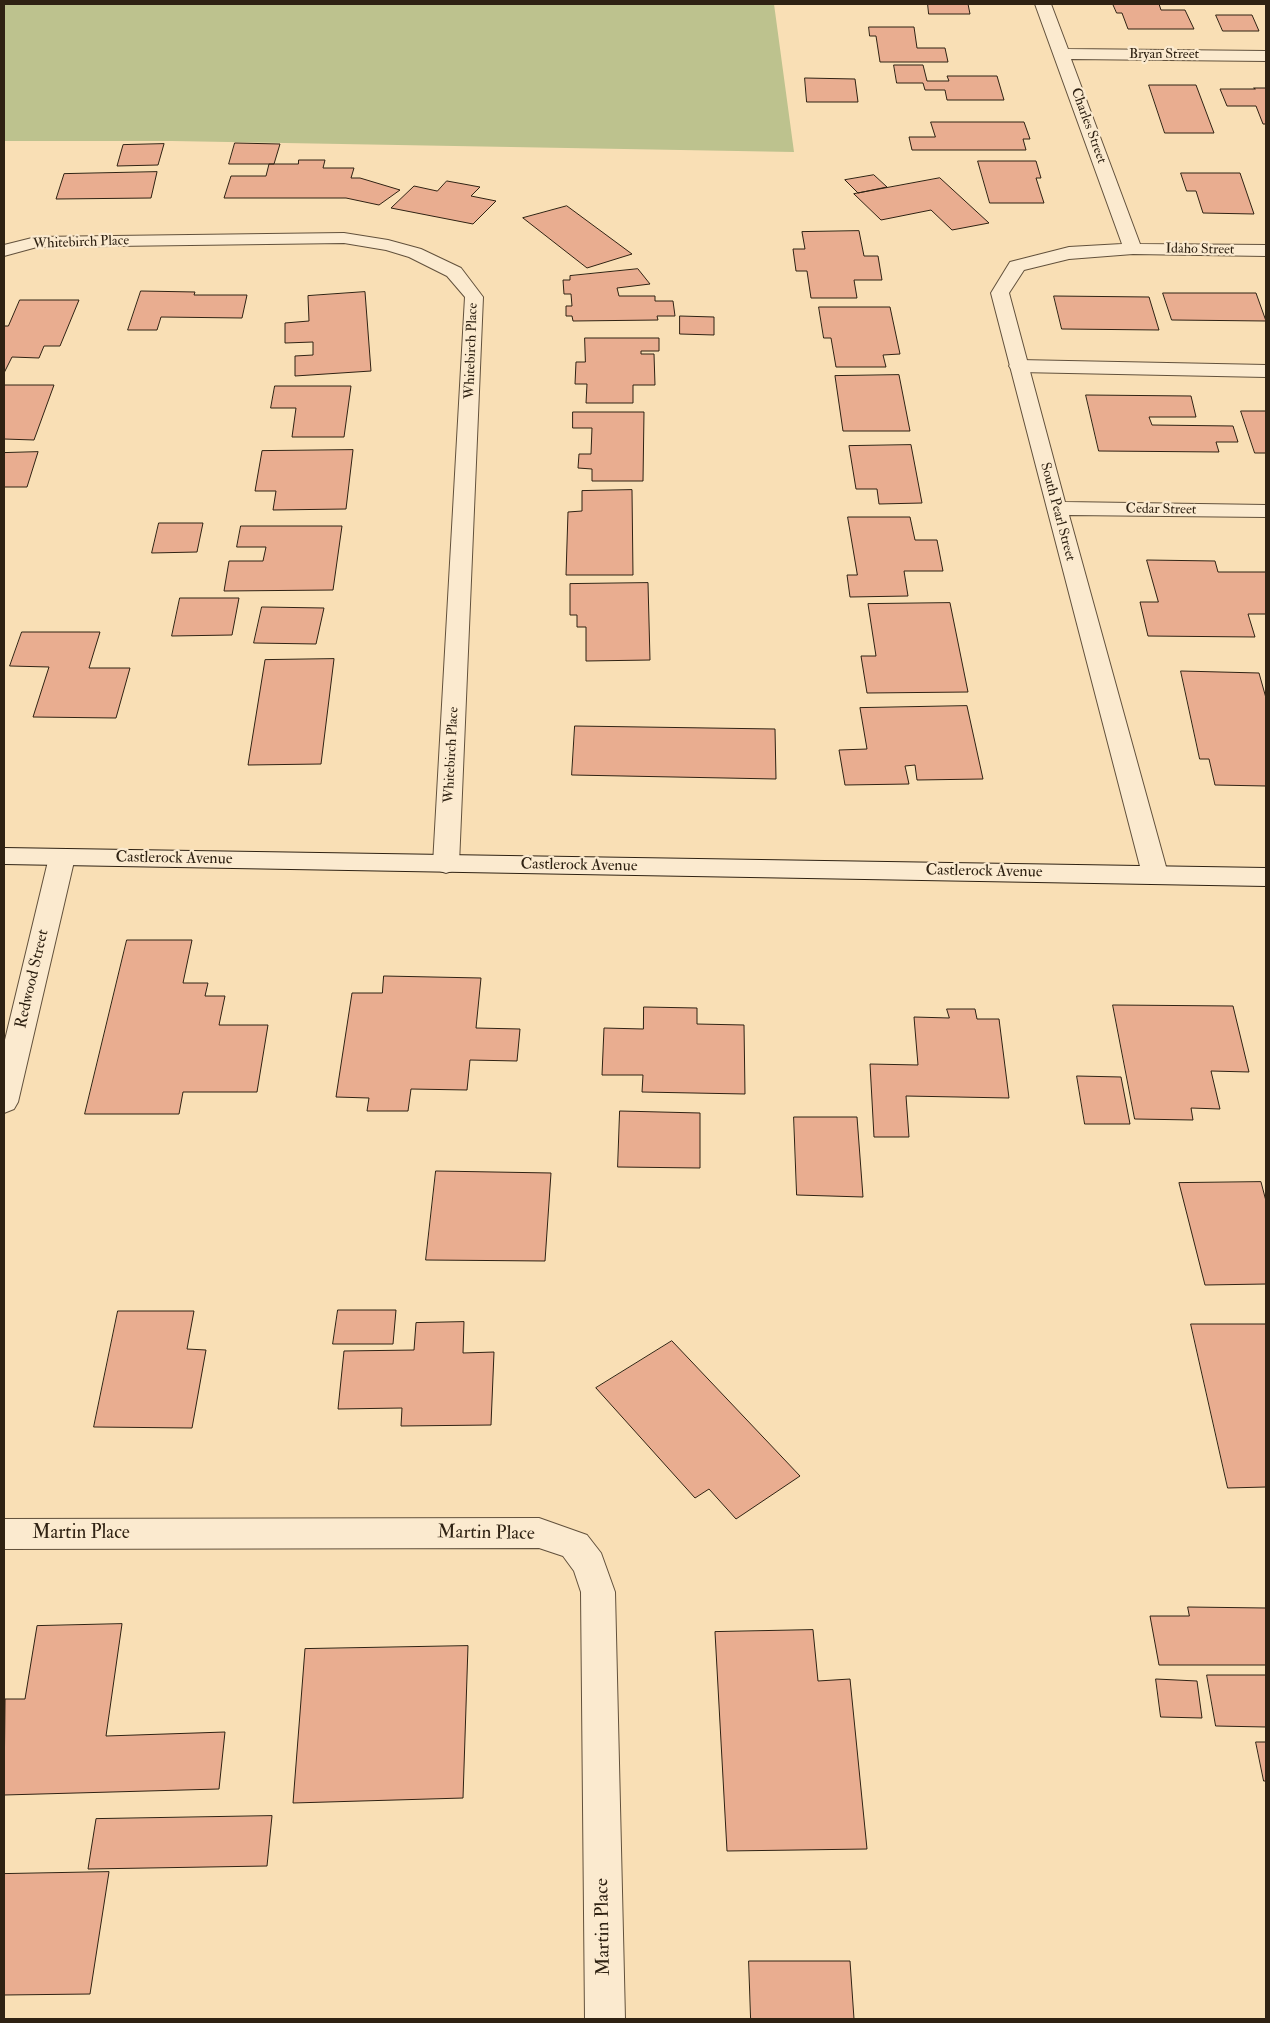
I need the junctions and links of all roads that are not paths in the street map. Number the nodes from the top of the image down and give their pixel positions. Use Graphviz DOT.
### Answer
graph roads {
  1 [pos="1043,4"];
  2 [pos="1061,54"];
  3 [pos="1266,56"];
  4 [pos="1133,249"];
  5 [pos="4,251"];
  6 [pos="1266,251"];
  7 [pos="1019,366"];
  8 [pos="1266,371"];
  9 [pos="1056,508"];
  10 [pos="1266,511"];
  11 [pos="4,856"];
  12 [pos="62,857"];
  13 [pos="446,864"];
  14 [pos="1155,874"];
  15 [pos="1266,877"];
  16 [pos="4,1102"];
  17 [pos="4,1534"];
  18 [pos="606,2019"];
  1 -- 2 [label="street, Charles Street"];
  2 -- 3 [label="street, Bryan Street"];
  2 -- 4 [label="street, Charles Street"];
  4 -- 6 [label="street, Idaho Street"];
  4 -- 7 [label="street, South Pearl Street"];
  5 -- 13 [label="street, Whitebirch Place"];
  7 -- 8 [label="street"];
  7 -- 9 [label="street, South Pearl Street"];
  9 -- 10 [label="street, Cedar Street"];
  9 -- 14 [label="street, South Pearl Street"];
  11 -- 12 [label="street, Castlerock Avenue"];
  12 -- 13 [label="street, Castlerock Avenue"];
  12 -- 16 [label="street, Redwood Street"];
  13 -- 14 [label="street, Castlerock Avenue"];
  14 -- 15 [label="street, Castlerock Avenue"];
  17 -- 18 [label="street, Martin Place"];
}
